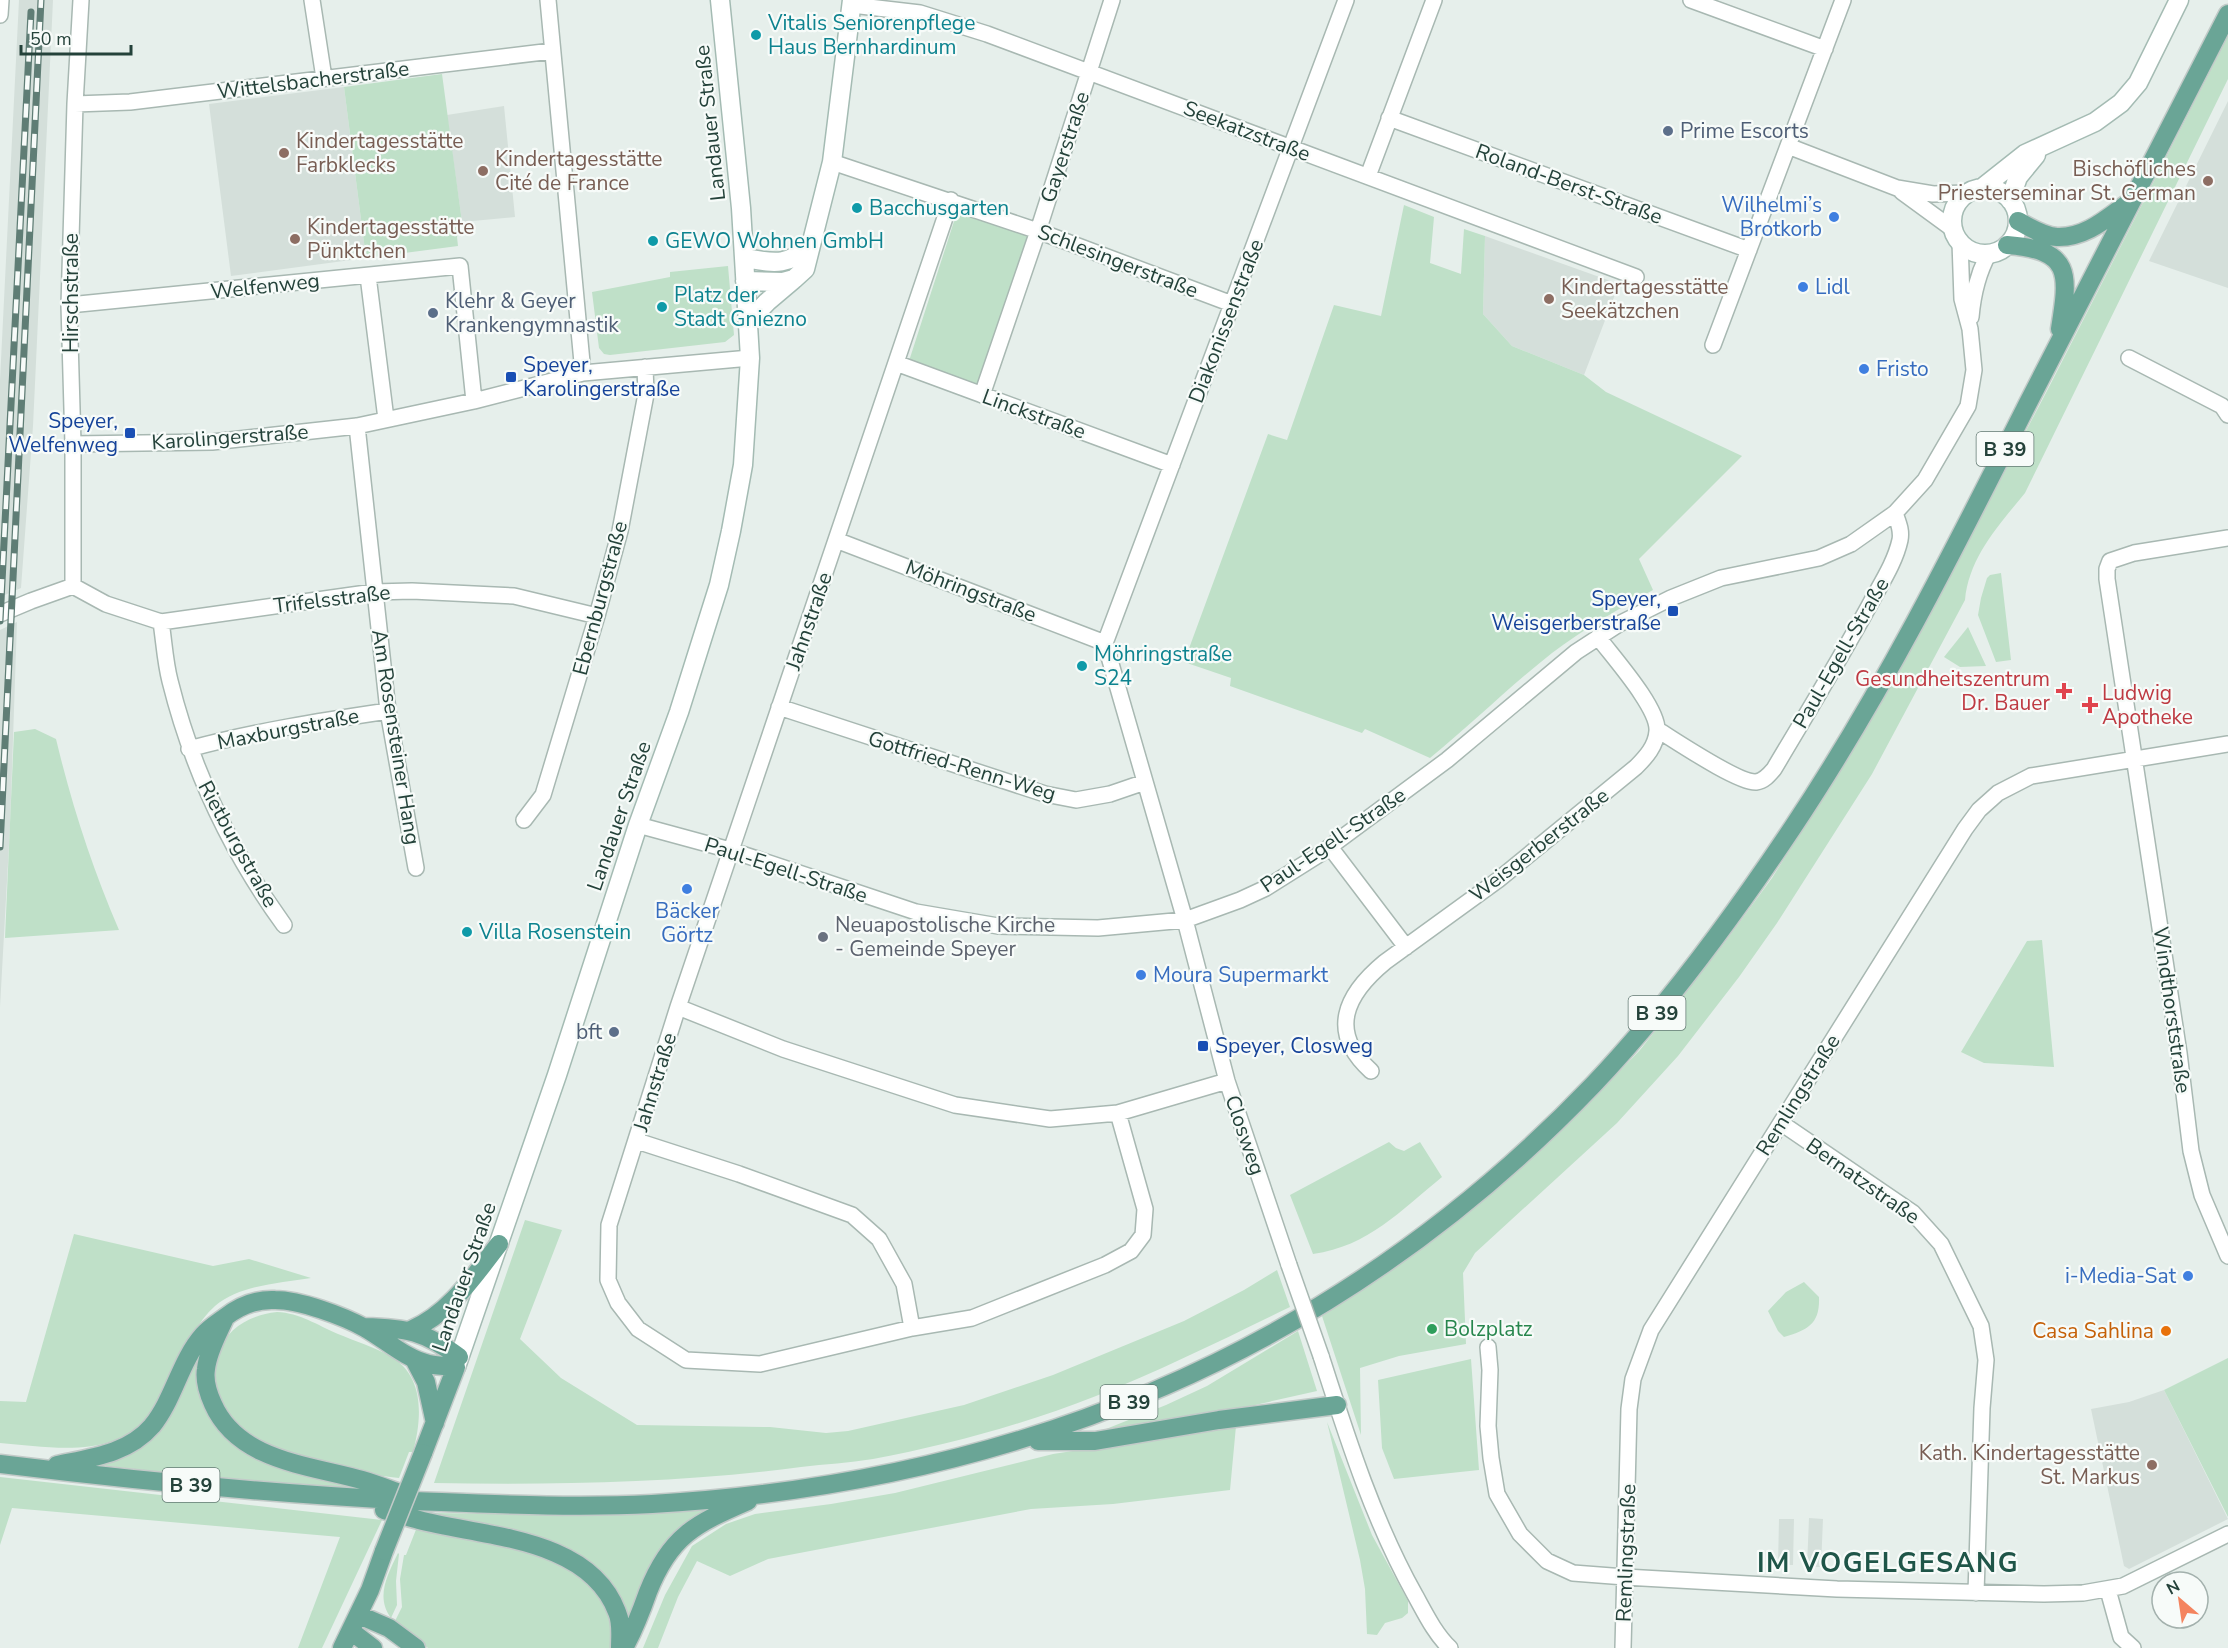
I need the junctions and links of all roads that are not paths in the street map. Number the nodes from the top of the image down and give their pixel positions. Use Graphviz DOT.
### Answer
graph roads {
  1 [pos="1,0"];
  2 [pos="81,0"];
  3 [pos="312,0"];
  4 [pos="548,0"];
  5 [pos="720,0"];
  6 [pos="1112,0"];
  7 [pos="1346,0"];
  8 [pos="1434,0"];
  9 [pos="1691,0"];
  10 [pos="1843,0"];
  11 [pos="2179,0"];
  12 [pos="852,2"];
  13 [pos="2228,14"];
  14 [pos="0,15"];
  15 [pos="1825,49"];
  16 [pos="552,51"];
  17 [pos="1089,72"];
  18 [pos="324,78"];
  19 [pos="75,104"];
  20 [pos="1389,118"];
  21 [pos="2052,140"];
  22 [pos="1788,146"];
  23 [pos="1292,149"];
  24 [pos="832,162"];
  25 [pos="1368,176"];
  26 [pos="1897,188"];
  27 [pos="1974,191"];
  28 [pos="951,200"];
  29 [pos="2010,200"];
  30 [pos="2132,200"];
  31 [pos="2018,221"];
  32 [pos="1038,231"];
  33 [pos="1957,236"];
  34 [pos="811,245"];
  35 [pos="2007,245"];
  36 [pos="1749,250"];
  37 [pos="1989,253"];
  38 [pos="744,258"];
  39 [pos="368,276"];
  40 [pos="1636,277"];
  41 [pos="794,279"];
  42 [pos="745,281"];
  43 [pos="1232,304"];
  44 [pos="69,305"];
  45 [pos="748,322"];
  46 [pos="1970,329"];
  47 [pos="1713,345"];
  48 [pos="2057,346"];
  49 [pos="750,358"];
  50 [pos="2129,358"];
  51 [pos="896,363"];
  52 [pos="645,367"];
  53 [pos="583,373"];
  54 [pos="982,395"];
  55 [pos="474,401"];
  56 [pos="2228,415"];
  57 [pos="386,419"];
  58 [pos="357,426"];
  59 [pos="73,444"];
  60 [pos="1172,465"];
  61 [pos="1894,513"];
  62 [pos="2228,538"];
  63 [pos="836,540"];
  64 [pos="73,586"];
  65 [pos="374,592"];
  66 [pos="0,614"];
  67 [pos="597,616"];
  68 [pos="161,622"];
  69 [pos="1598,637"];
  70 [pos="1105,643"];
  71 [pos="779,707"];
  72 [pos="388,711"];
  73 [pos="1658,730"];
  74 [pos="2228,744"];
  75 [pos="189,749"];
  76 [pos="2135,759"];
  77 [pos="1145,782"];
  78 [pos="524,820"];
  79 [pos="638,825"];
  80 [pos="1330,847"];
  81 [pos="730,850"];
  82 [pos="416,868"];
  83 [pos="1185,920"];
  84 [pos="284,925"];
  85 [pos="1406,947"];
  86 [pos="678,1007"];
  87 [pos="1371,1071"];
  88 [pos="1227,1081"];
  89 [pos="1118,1113"];
  90 [pos="1781,1123"];
  91 [pos="637,1141"];
  92 [pos="499,1244"];
  93 [pos="2228,1256"];
  94 [pos="226,1316"];
  95 [pos="364,1327"];
  96 [pos="912,1328"];
  97 [pos="411,1330"];
  98 [pos="1488,1347"];
  99 [pos="414,1359"];
  100 [pos="458,1362"];
  101 [pos="1337,1405"];
  102 [pos="435,1425"];
  103 [pos="1021,1441"];
  104 [pos="0,1464"];
  105 [pos="38,1468"];
  106 [pos="765,1494"];
  107 [pos="345,1498"];
  108 [pos="421,1501"];
  109 [pos="2228,1534"];
  110 [pos="1624,1577"];
  111 [pos="2108,1590"];
  112 [pos="1976,1593"];
  113 [pos="355,1623"];
  114 [pos="342,1648"];
  115 [pos="373,1648"];
  116 [pos="416,1648"];
  117 [pos="622,1648"];
  118 [pos="1450,1648"];
  119 [pos="1623,1648"];
  120 [pos="2133,1648"];
  1 -- 14 [label="street"];
  2 -- 19 [label="street, Hirschstraße"];
  3 -- 18 [label="street"];
  4 -- 16 [label="street"];
  5 -- 38 [label="main road, Landauer Straße"];
  6 -- 17 [label="street, Gayerstraße"];
  7 -- 23 [label="street, Diakonissenstraße"];
  8 -- 20 [label="street"];
  9 -- 15 [label="street"];
  10 -- 15 [label="street"];
  11 -- 21 [label="main road, Paul-Egell-Straße"];
  12 -- 17 [label="street, Seekatzstraße"];
  12 -- 24 [label="main road"];
  13 -- 30 [label="main road, B 39"];
  15 -- 22 [label="street"];
  16 -- 18 [label="street, Wittelsbacherstraße"];
  16 -- 53 [label="street"];
  17 -- 23 [label="street, Seekatzstraße"];
  17 -- 32 [label="street, Gayerstraße"];
  18 -- 19 [label="street, Wittelsbacherstraße"];
  19 -- 44 [label="street, Hirschstraße"];
  20 -- 25 [label="street"];
  20 -- 36 [label="street, Roland-Berst-Straße"];
  21 -- 27 [label="main road, Paul-Egell-Straße"];
  21 -- 29 [label="main road, Paul-Egell-Straße"];
  22 -- 26 [label="street"];
  22 -- 36 [label="street"];
  23 -- 25 [label="street, Seekatzstraße"];
  23 -- 43 [label="street, Diakonissenstraße"];
  24 -- 28 [label="street, Schlesingerstraße"];
  24 -- 34 [label="main road"];
  25 -- 40 [label="street, Seekatzstraße"];
  26 -- 27 [label="street"];
  26 -- 33 [label="street"];
  27 -- 29 [label="main road"];
  27 -- 33 [label="main road, Paul-Egell-Straße"];
  28 -- 32 [label="street, Schlesingerstraße"];
  28 -- 51 [label="street, Jahnstraße"];
  29 -- 31 [label="main road"];
  30 -- 31 [label="main road"];
  30 -- 48 [label="main road, B 39"];
  31 -- 35 [label="main road"];
  32 -- 43 [label="street, Schlesingerstraße"];
  32 -- 54 [label="street, Gayerstraße"];
  33 -- 37 [label="main road"];
  33 -- 46 [label="street, Paul-Egell-Straße"];
  34 -- 38 [label="main road"];
  34 -- 41 [label="main road"];
  35 -- 37 [label="main road"];
  35 -- 48 [label="main road"];
  36 -- 47 [label="street"];
  37 -- 46 [label="street, Paul-Egell-Straße"];
  38 -- 42 [label="main road, Landauer Straße"];
  39 -- 44 [label="street, Welfenweg"];
  39 -- 55 [label="street, Welfenweg"];
  39 -- 57 [label="street"];
  41 -- 42 [label="main road"];
  41 -- 45 [label="main road"];
  42 -- 45 [label="main road, Landauer Straße"];
  43 -- 60 [label="street, Diakonissenstraße"];
  44 -- 59 [label="street, Hirschstraße"];
  45 -- 49 [label="main road, Landauer Straße"];
  46 -- 61 [label="street, Paul-Egell-Straße"];
  48 -- 103 [label="main road, B 39"];
  49 -- 52 [label="street, Karolingerstraße"];
  49 -- 79 [label="main road, Landauer Straße"];
  50 -- 56 [label="street"];
  51 -- 54 [label="street, Linckstraße"];
  51 -- 63 [label="street, Jahnstraße"];
  52 -- 53 [label="street, Karolingerstraße"];
  52 -- 67 [label="street, Ebernburgstraße"];
  53 -- 55 [label="street, Karolingerstraße"];
  54 -- 60 [label="street, Linckstraße"];
  55 -- 57 [label="street, Karolingerstraße"];
  57 -- 58 [label="street, Karolingerstraße"];
  58 -- 59 [label="street, Karolingerstraße"];
  58 -- 65 [label="street, Am Rosensteiner Hang"];
  59 -- 64 [label="street, Hirschstraße"];
  60 -- 70 [label="street, Diakonissenstraße"];
  61 -- 69 [label="street, Paul-Egell-Straße"];
  61 -- 73 [label="street, Paul-Egell-Straße"];
  62 -- 76 [label="street, Windthorststraße"];
  63 -- 70 [label="street, Möhringstraße"];
  63 -- 71 [label="street, Jahnstraße"];
  64 -- 66 [label="street"];
  64 -- 68 [label="street, Trifelsstraße"];
  65 -- 67 [label="street, Trifelsstraße"];
  65 -- 68 [label="street, Trifelsstraße"];
  65 -- 72 [label="street, Am Rosensteiner Hang"];
  67 -- 78 [label="street, Ebernburgstraße"];
  68 -- 75 [label="street, Rietburgstraße"];
  69 -- 73 [label="street"];
  69 -- 80 [label="street, Paul-Egell-Straße"];
  70 -- 77 [label="street, Closweg"];
  71 -- 77 [label="street, Gottfried-Renn-Weg"];
  71 -- 81 [label="street, Jahnstraße"];
  72 -- 75 [label="street, Maxburgstraße"];
  72 -- 82 [label="street, Am Rosensteiner Hang"];
  73 -- 85 [label="street, Weisgerberstraße"];
  74 -- 76 [label="street, Remlingstraße"];
  75 -- 84 [label="street, Rietburgstraße"];
  76 -- 90 [label="street, Remlingstraße"];
  76 -- 93 [label="street, Windthorststraße"];
  77 -- 83 [label="street, Closweg"];
  79 -- 81 [label="street, Paul-Egell-Straße"];
  79 -- 92 [label="main road, Landauer Straße"];
  80 -- 83 [label="street, Paul-Egell-Straße"];
  80 -- 85 [label="street"];
  81 -- 83 [label="street, Paul-Egell-Straße"];
  81 -- 86 [label="street, Jahnstraße"];
  83 -- 88 [label="street, Closweg"];
  85 -- 87 [label="street, Weisgerberstraße"];
  86 -- 89 [label="street"];
  86 -- 91 [label="street, Jahnstraße"];
  88 -- 89 [label="street"];
  88 -- 101 [label="street, Closweg, bridge"];
  89 -- 96 [label="street, Jahnstraße"];
  90 -- 110 [label="street, Remlingstraße"];
  90 -- 112 [label="street, Bernatzstraße"];
  91 -- 96 [label="street"];
  91 -- 96 [label="street, Jahnstraße"];
  92 -- 97 [label="main road"];
  92 -- 100 [label="main road, Landauer Straße"];
  94 -- 95 [label="main road"];
  94 -- 105 [label="main road"];
  94 -- 108 [label="main road"];
  95 -- 97 [label="main road"];
  95 -- 99 [label="main road"];
  97 -- 100 [label="main road"];
  98 -- 110 [label="street"];
  99 -- 100 [label="main road"];
  99 -- 102 [label="main road"];
  100 -- 102 [label="main road, Landauer Straße"];
  101 -- 103 [label="main road"];
  101 -- 118 [label="street, Closweg"];
  102 -- 113 [label="main road, Landauer Straße, bridge"];
  103 -- 106 [label="main road, B 39"];
  104 -- 105 [label="main road, B 39"];
  105 -- 107 [label="main road, B 39"];
  106 -- 108 [label="main road, B 39"];
  106 -- 117 [label="main road"];
  107 -- 108 [label="main road, B 39"];
  107 -- 117 [label="main road"];
  109 -- 111 [label="street"];
  110 -- 112 [label="street"];
  110 -- 119 [label="street, Remlingstraße"];
  111 -- 112 [label="street"];
  111 -- 120 [label="street"];
  113 -- 114 [label="main road, Landauer Straße"];
  113 -- 115 [label="main road"];
  113 -- 116 [label="main road"];
}
